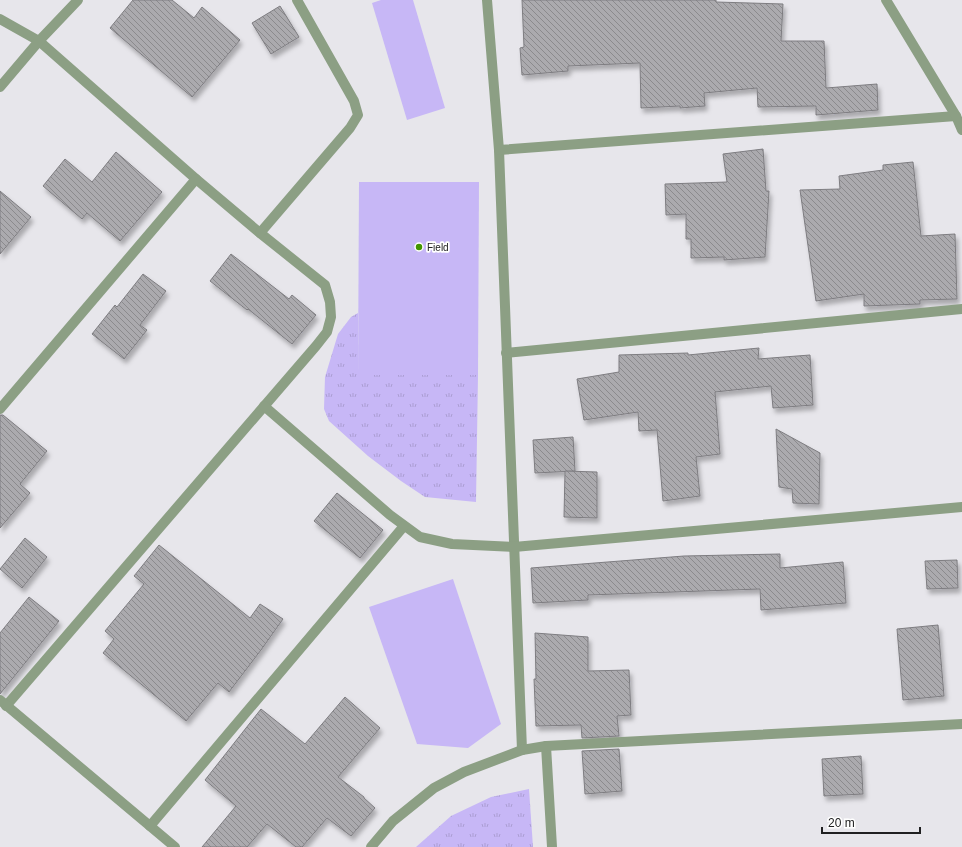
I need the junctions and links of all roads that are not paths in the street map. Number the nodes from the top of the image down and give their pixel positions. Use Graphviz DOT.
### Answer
graph roads {
  1 [pos="78,0"];
  2 [pos="297,0"];
  3 [pos="487,0"];
  4 [pos="886,0"];
  5 [pos="0,19"];
  6 [pos="39,41"];
  7 [pos="0,87"];
  8 [pos="956,116"];
  9 [pos="962,130"];
  10 [pos="499,150"];
  11 [pos="196,179"];
  12 [pos="260,233"];
  13 [pos="962,309"];
  14 [pos="506,353"];
  15 [pos="264,406"];
  16 [pos="0,409"];
  17 [pos="962,507"];
  18 [pos="404,526"];
  19 [pos="514,547"];
  20 [pos="3,703"];
  21 [pos="962,724"];
  22 [pos="546,746"];
  23 [pos="522,750"];
  24 [pos="150,826"];
  25 [pos="175,847"];
  26 [pos="371,847"];
  27 [pos="552,847"];
  1 -- 6 [label="street"];
  2 -- 12 [label="street"];
  3 -- 10 [label="street"];
  4 -- 8 [label="street"];
  5 -- 6 [label="street"];
  6 -- 7 [label="street"];
  6 -- 11 [label="street"];
  8 -- 9 [label="street"];
  8 -- 10 [label="street"];
  10 -- 14 [label="street"];
  11 -- 12 [label="street"];
  11 -- 16 [label="street"];
  12 -- 15 [label="street"];
  13 -- 14 [label="street"];
  14 -- 19 [label="street"];
  15 -- 18 [label="street"];
  15 -- 20 [label="street"];
  17 -- 19 [label="street"];
  18 -- 19 [label="street"];
  18 -- 24 [label="street"];
  19 -- 23 [label="street"];
  20 -- 24 [label="street"];
  21 -- 22 [label="street"];
  22 -- 23 [label="street"];
  22 -- 27 [label="street"];
  23 -- 26 [label="street"];
  24 -- 25 [label="street"];
}
